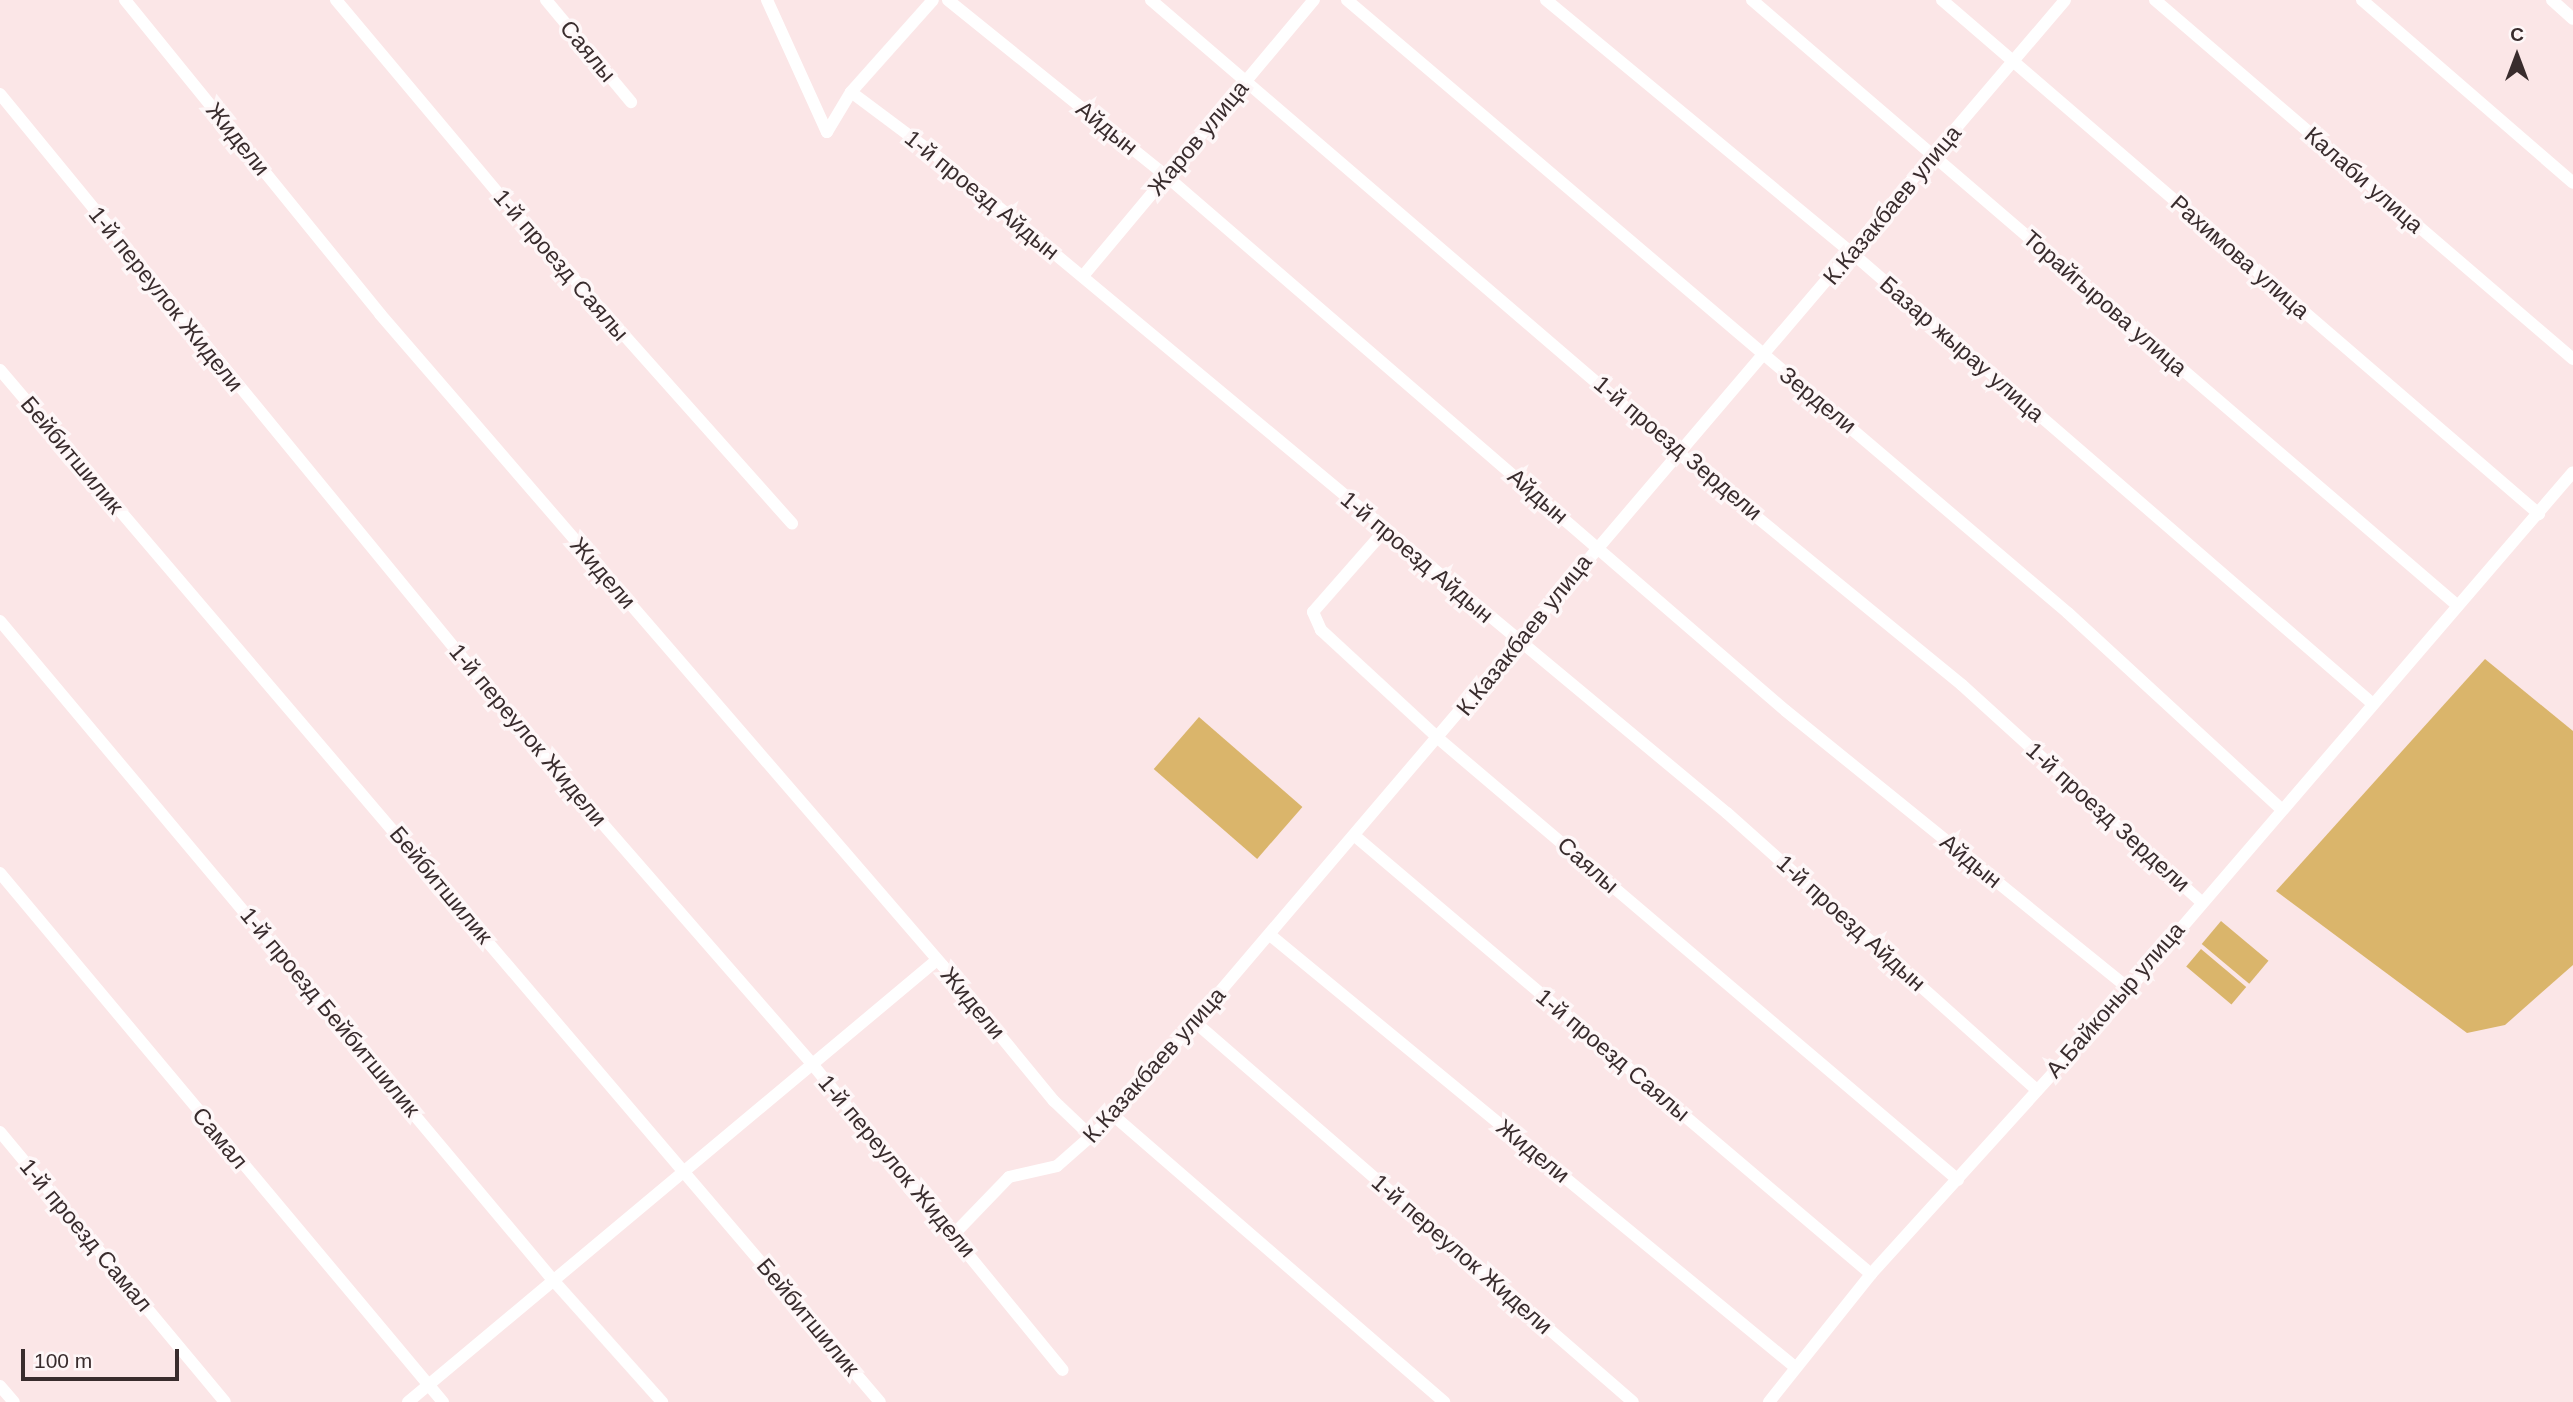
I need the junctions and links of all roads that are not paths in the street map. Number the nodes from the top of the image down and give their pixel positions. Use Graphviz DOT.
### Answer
graph roads {
  1 [pos="125,0"];
  2 [pos="336,0"];
  3 [pos="546,0"];
  4 [pos="767,0"];
  5 [pos="933,0"];
  6 [pos="948,0"];
  7 [pos="1151,0"];
  8 [pos="1314,0"];
  9 [pos="1347,0"];
  10 [pos="1546,0"];
  11 [pos="1752,0"];
  12 [pos="1942,0"];
  13 [pos="2065,0"];
  14 [pos="2155,0"];
  15 [pos="2362,0"];
  16 [pos="2552,0"];
  17 [pos="2573,19"];
  18 [pos="2012,61"];
  19 [pos="1246,81"];
  20 [pos="851,92"];
  21 [pos="0,94"];
  22 [pos="631,102"];
  23 [pos="1934,156"];
  24 [pos="1165,175"];
  25 [pos="2573,183"];
  26 [pos="1852,253"];
  27 [pos="1083,276"];
  28 [pos="1764,356"];
  29 [pos="2573,359"];
  30 [pos="0,370"];
  31 [pos="1681,455"];
  32 [pos="2573,472"];
  33 [pos="2539,514"];
  34 [pos="792,524"];
  35 [pos="1385,530"];
  36 [pos="1597,546"];
  37 [pos="2458,606"];
  38 [pos="0,621"];
  39 [pos="1518,643"];
  40 [pos="2373,704"];
  41 [pos="1439,739"];
  42 [pos="2281,809"];
  43 [pos="1355,836"];
  44 [pos="0,873"];
  45 [pos="2200,901"];
  46 [pos="1270,935"];
  47 [pos="937,960"];
  48 [pos="2129,989"];
  49 [pos="1196,1023"];
  50 [pos="813,1065"];
  51 [pos="2037,1090"];
  52 [pos="1114,1116"];
  53 [pos="0,1132"];
  54 [pos="1092,1137"];
  55 [pos="685,1173"];
  56 [pos="1958,1180"];
  57 [pos="955,1233"];
  58 [pos="1871,1274"];
  59 [pos="553,1280"];
  60 [pos="1795,1367"];
  61 [pos="1063,1370"];
  62 [pos="0,1385"];
  63 [pos="427,1385"];
  64 [pos="14,1402"];
  65 [pos="225,1402"];
  66 [pos="408,1402"];
  67 [pos="443,1402"];
  68 [pos="662,1402"];
  69 [pos="880,1402"];
  70 [pos="1444,1402"];
  71 [pos="1633,1402"];
  72 [pos="1769,1402"];
  1 -- 47 [label="street, Жидели"];
  2 -- 34 [label="street, 1-й проезд Саялы"];
  3 -- 22 [label="street, Саялы"];
  4 -- 20 [label="street"];
  5 -- 20 [label="street"];
  6 -- 24 [label="street, Айдын"];
  7 -- 19 [label="street, 1-й проезд Зердели"];
  8 -- 19 [label="street, Жаров улица"];
  9 -- 28 [label="street, Зердели"];
  10 -- 26 [label="street, Базар жырау улица"];
  11 -- 23 [label="street, Торайгырова улица"];
  12 -- 18 [label="street, Рахимова улица"];
  13 -- 18 [label="street, К.Казакбаев улица"];
  14 -- 29 [label="street, Калаби улица"];
  15 -- 25 [label="street"];
  16 -- 17 [label="street"];
  18 -- 23 [label="street, К.Казакбаев улица"];
  18 -- 33 [label="street, Рахимова улица"];
  19 -- 24 [label="street, Жаров улица"];
  19 -- 31 [label="street, 1-й проезд Зердели"];
  20 -- 27 [label="street, 1-й проезд Айдын"];
  21 -- 50 [label="street, 1-й переулок Жидели"];
  23 -- 26 [label="street, К.Казакбаев улица"];
  23 -- 37 [label="street, Торайгырова улица"];
  24 -- 27 [label="street, Жаров улица"];
  24 -- 36 [label="street, Айдын"];
  26 -- 28 [label="street, К.Казакбаев улица"];
  26 -- 40 [label="street, Базар жырау улица"];
  27 -- 35 [label="street, 1-й проезд Айдын"];
  28 -- 31 [label="street, К.Казакбаев улица"];
  28 -- 42 [label="street, Зердели"];
  30 -- 55 [label="street, Бейбитшилик"];
  31 -- 36 [label="street, К.Казакбаев улица"];
  31 -- 45 [label="street, 1-й проезд Зердели"];
  32 -- 33 [label="street, А.Байконыр улица"];
  33 -- 37 [label="street, А.Байконыр улица"];
  35 -- 39 [label="street, 1-й проезд Айдын"];
  35 -- 41 [label="street, Саялы"];
  36 -- 39 [label="street, К.Казакбаев улица"];
  36 -- 48 [label="street, Айдын"];
  37 -- 40 [label="street, А.Байконыр улица"];
  38 -- 59 [label="street, 1-й проезд Бейбитшилик"];
  39 -- 41 [label="street, К.Казакбаев улица"];
  39 -- 51 [label="street, 1-й проезд Айдын"];
  40 -- 42 [label="street, А.Байконыр улица"];
  41 -- 43 [label="street, К.Казакбаев улица"];
  41 -- 56 [label="street, Саялы"];
  42 -- 45 [label="street, А.Байконыр улица"];
  43 -- 46 [label="street, К.Казакбаев улица"];
  43 -- 58 [label="street, 1-й проезд Саялы"];
  44 -- 63 [label="street, Самал"];
  45 -- 48 [label="street, А.Байконыр улица"];
  46 -- 49 [label="street, К.Казакбаев улица"];
  46 -- 60 [label="street, Жидели"];
  47 -- 50 [label="street"];
  47 -- 54 [label="street, Жидели"];
  48 -- 51 [label="street, А.Байконыр улица"];
  49 -- 52 [label="street, К.Казакбаев улица"];
  49 -- 71 [label="street, 1-й переулок Жидели"];
  50 -- 55 [label="street"];
  50 -- 57 [label="street, 1-й переулок Жидели"];
  51 -- 56 [label="street, А.Байконыр улица"];
  52 -- 54 [label="street, К.Казакбаев улица"];
  52 -- 70 [label="street"];
  53 -- 65 [label="street, 1-й проезд Самал"];
  54 -- 57 [label="street, К.Казакбаев улица"];
  55 -- 59 [label="street"];
  55 -- 69 [label="street, Бейбитшилик"];
  56 -- 58 [label="street, А.Байконыр улица"];
  57 -- 61 [label="street, 1-й переулок Жидели"];
  58 -- 60 [label="street, А.Байконыр улица"];
  59 -- 63 [label="street"];
  59 -- 68 [label="street, 1-й проезд Бейбитшилик"];
  60 -- 72 [label="street, А.Байконыр улица"];
  62 -- 64 [label="street"];
  63 -- 66 [label="street"];
  63 -- 67 [label="street, Самал"];
}
